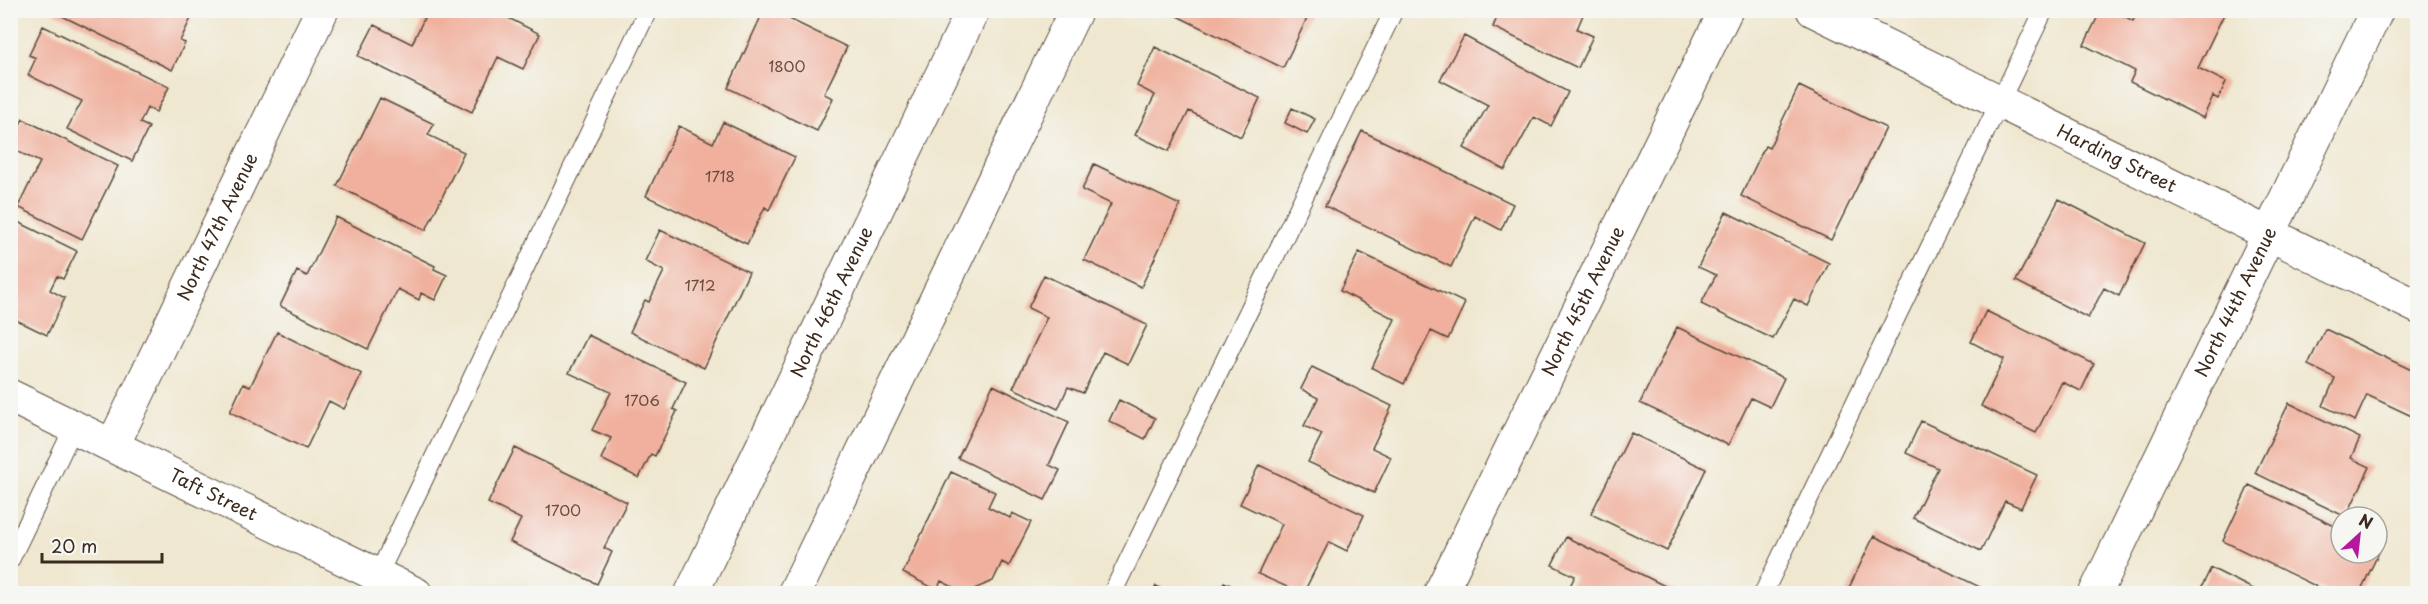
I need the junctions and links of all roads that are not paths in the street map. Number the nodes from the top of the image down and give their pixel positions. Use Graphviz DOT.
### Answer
graph roads {
  1 [pos="322,10"];
  2 [pos="648,10"];
  3 [pos="973,10"];
  4 [pos="1076,10"];
  5 [pos="1394,10"];
  6 [pos="1726,10"];
  7 [pos="1813,10"];
  8 [pos="2044,10"];
  9 [pos="2377,10"];
  10 [pos="1999,101"];
  11 [pos="2269,234"];
  12 [pos="2418,307"];
  13 [pos="10,396"];
  14 [pos="74,427"];
  15 [pos="112,446"];
  16 [pos="10,560"];
  17 [pos="378,575"];
  18 [pos="416,594"];
  19 [pos="691,594"];
  20 [pos="794,594"];
  21 [pos="1112,594"];
  22 [pos="1440,594"];
  23 [pos="1763,594"];
  24 [pos="2095,594"];
  1 -- 15 [label="street, North 47th Avenue"];
  2 -- 17 [label="lane"];
  3 -- 19 [label="street, North 46th Avenue"];
  4 -- 20 [label="street"];
  5 -- 21 [label="lane"];
  6 -- 22 [label="street, North 45th Avenue"];
  7 -- 10 [label="street, Harding Street"];
  8 -- 10 [label="lane"];
  9 -- 11 [label="street, North 44th Avenue"];
  10 -- 11 [label="street, Harding Street"];
  10 -- 23 [label="lane"];
  11 -- 12 [label="street, Harding Street"];
  11 -- 24 [label="street, North 44th Avenue"];
  13 -- 14 [label="street, Taft Street"];
  14 -- 15 [label="street, Taft Street"];
  14 -- 16 [label="lane"];
  15 -- 17 [label="street, Taft Street"];
  17 -- 18 [label="street, Taft Street"];
}
